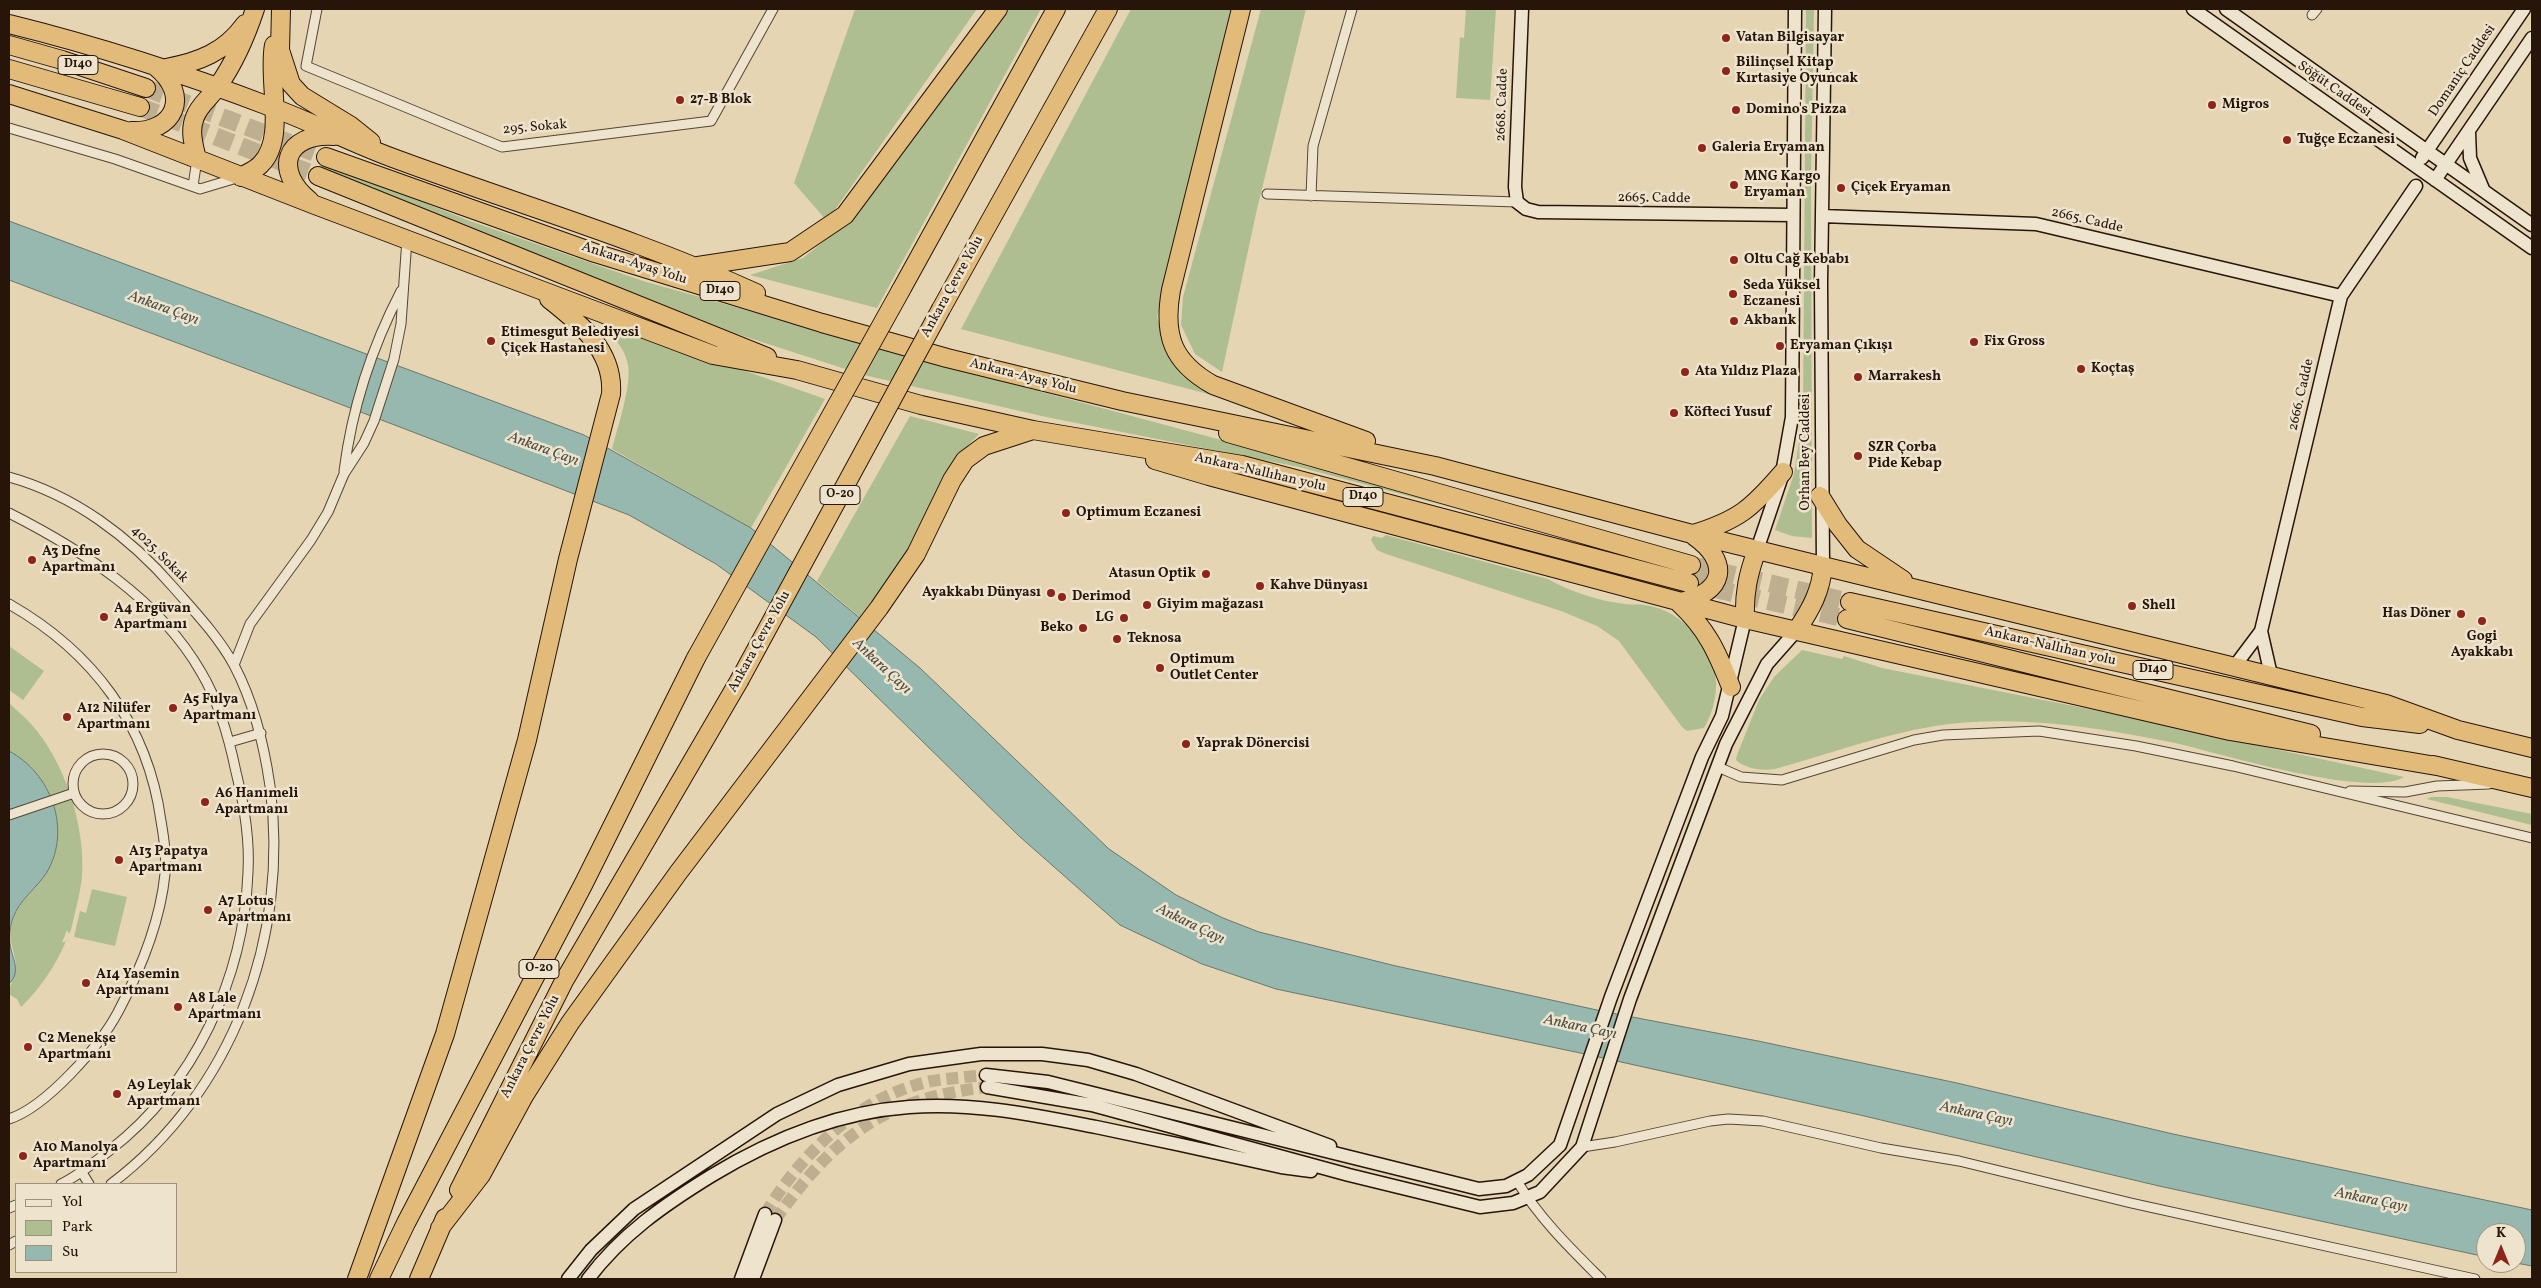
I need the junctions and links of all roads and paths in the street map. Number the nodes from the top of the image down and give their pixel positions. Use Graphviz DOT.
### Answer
graph roads {
  1 [pos="255,9"];
  2 [pos="281,9"];
  3 [pos="317,9"];
  4 [pos="773,9"];
  5 [pos="998,9"];
  6 [pos="1056,9"];
  7 [pos="1108,9"];
  8 [pos="1241,9"];
  9 [pos="1352,9"];
  10 [pos="1522,9"];
  11 [pos="1795,9"];
  12 [pos="1825,9"];
  13 [pos="2193,9"];
  14 [pos="2226,9"];
  15 [pos="2524,9"];
  16 [pos="9,24"];
  17 [pos="2532,38"];
  18 [pos="9,45"];
  19 [pos="157,66"];
  20 [pos="9,69"];
  21 [pos="218,87"];
  22 [pos="146,88"];
  23 [pos="9,94"];
  24 [pos="140,107"];
  25 [pos="273,107"];
  26 [pos="9,128"];
  27 [pos="123,130"];
  28 [pos="2469,132"];
  29 [pos="342,136"];
  30 [pos="2427,151"];
  31 [pos="326,157"];
  32 [pos="391,157"];
  33 [pos="197,160"];
  34 [pos="2446,164"];
  35 [pos="2416,166"];
  36 [pos="318,176"];
  37 [pos="241,177"];
  38 [pos="2435,180"];
  39 [pos="192,186"];
  40 [pos="2416,186"];
  41 [pos="2484,191"];
  42 [pos="1267,194"];
  43 [pos="1311,196"];
  44 [pos="1517,202"];
  45 [pos="315,205"];
  46 [pos="1793,216"];
  47 [pos="1822,216"];
  48 [pos="2532,225"];
  49 [pos="407,239"];
  50 [pos="2532,248"];
  51 [pos="698,266"];
  52 [pos="404,286"];
  53 [pos="535,288"];
  54 [pos="2341,296"];
  55 [pos="822,323"];
  56 [pos="797,370"];
  57 [pos="1122,401"];
  58 [pos="1033,430"];
  59 [pos="1092,440"];
  60 [pos="1434,466"];
  61 [pos="1783,472"];
  62 [pos="344,474"];
  63 [pos="9,477"];
  64 [pos="1820,496"];
  65 [pos="9,513"];
  66 [pos="1692,534"];
  67 [pos="1757,550"];
  68 [pos="1691,565"];
  69 [pos="1822,566"];
  70 [pos="1689,583"];
  71 [pos="1916,588"];
  72 [pos="1678,603"];
  73 [pos="9,604"];
  74 [pos="1746,619"];
  75 [pos="1797,630"];
  76 [pos="2261,631"];
  77 [pos="234,665"];
  78 [pos="2234,667"];
  79 [pos="2271,675"];
  80 [pos="1731,687"];
  81 [pos="2458,730"];
  82 [pos="260,733"];
  83 [pos="230,742"];
  84 [pos="2532,748"];
  85 [pos="1702,757"];
  86 [pos="1718,767"];
  87 [pos="2442,767"];
  88 [pos="2512,783"];
  89 [pos="2532,788"];
  90 [pos="2332,791"];
  91 [pos="74,793"];
  92 [pos="9,814"];
  93 [pos="2532,838"];
  94 [pos="9,1119"];
  95 [pos="1582,1147"];
  96 [pos="1384,1166"];
  97 [pos="81,1171"];
  98 [pos="1517,1181"];
  99 [pos="1381,1182"];
  100 [pos="63,1183"];
  101 [pos="88,1183"];
  102 [pos="112,1183"];
  103 [pos="1527,1197"];
  104 [pos="440,1228"];
  105 [pos="357,1279"];
  106 [pos="380,1279"];
  107 [pos="419,1279"];
  108 [pos="568,1279"];
  109 [pos="588,1279"];
  110 [pos="741,1279"];
  111 [pos="752,1279"];
  112 [pos="1602,1279"];
  113 [pos="2475,1279"];
  1 -- 19 [label="highway"];
  1 -- 21 [label="highway"];
  2 -- 25 [label="highway"];
  2 -- 32 [label="highway"];
  3 -- 4 [label="street, 295. Sokak"];
  5 -- 51 [label="highway"];
  6 -- 106 [label="highway, Ankara Çevre Yolu / O-20, bridge"];
  7 -- 104 [label="highway, Ankara Çevre Yolu / O-20, bridge"];
  8 -- 60 [label="highway"];
  9 -- 43 [label="street"];
  10 -- 44 [label="main road, 2668. Cadde"];
  11 -- 46 [label="main road, Orhan Bey Caddesi"];
  12 -- 47 [label="main road, Orhan Bey Caddesi"];
  13 -- 35 [label="main road, Söğüt Caddesi"];
  14 -- 30 [label="main road, Söğüt Caddesi"];
  15 -- 30 [label="main road, Domaniç Caddesi"];
  16 -- 19 [label="highway"];
  17 -- 28 [label="main road"];
  18 -- 22 [label="highway, D140"];
  19 -- 21 [label="highway"];
  19 -- 27 [label="highway"];
  20 -- 24 [label="highway, D140"];
  21 -- 25 [label="highway"];
  21 -- 33 [label="highway"];
  23 -- 27 [label="highway"];
  25 -- 29 [label="highway"];
  25 -- 37 [label="highway"];
  26 -- 39 [label="street"];
  27 -- 33 [label="highway"];
  28 -- 34 [label="main road"];
  28 -- 41 [label="main road"];
  29 -- 32 [label="highway"];
  29 -- 45 [label="highway"];
  30 -- 34 [label="main road, Söğüt Caddesi"];
  30 -- 35 [label="main road, Domaniç Caddesi"];
  31 -- 55 [label="highway, Ankara-Ayaş Yolu / D140"];
  32 -- 51 [label="highway"];
  33 -- 37 [label="highway"];
  33 -- 39 [label="street"];
  34 -- 38 [label="main road"];
  34 -- 41 [label="main road, Söğüt Caddesi"];
  35 -- 38 [label="main road, Söğüt Caddesi"];
  35 -- 40 [label="main road"];
  36 -- 56 [label="highway, D140"];
  37 -- 39 [label="street"];
  37 -- 45 [label="highway"];
  38 -- 40 [label="main road"];
  38 -- 50 [label="main road, Söğüt Caddesi"];
  40 -- 54 [label="main road, 2666. Cadde"];
  41 -- 48 [label="main road, Söğüt Caddesi"];
  42 -- 43 [label="street"];
  43 -- 44 [label="street"];
  44 -- 46 [label="main road, 2665. Cadde"];
  45 -- 49 [label="highway"];
  46 -- 61 [label="main road, Orhan Bey Caddesi"];
  47 -- 54 [label="main road, 2665. Cadde"];
  47 -- 64 [label="main road, Orhan Bey Caddesi"];
  49 -- 52 [label="street"];
  49 -- 53 [label="highway"];
  51 -- 55 [label="highway"];
  52 -- 62 [label="street"];
  52 -- 62 [label="street"];
  53 -- 56 [label="highway"];
  53 -- 105 [label="highway"];
  54 -- 76 [label="main road, 2666. Cadde"];
  55 -- 57 [label="highway, Ankara-Ayaş Yolu / D140"];
  56 -- 58 [label="highway, Ankara-Nallıhan yolu / D140"];
  57 -- 60 [label="highway"];
  57 -- 68 [label="highway, Ankara-Nallıhan yolu / D140"];
  58 -- 59 [label="highway, Ankara-Nallıhan yolu / D140"];
  58 -- 104 [label="highway"];
  59 -- 70 [label="highway, Ankara-Nallıhan yolu / D140"];
  59 -- 72 [label="highway"];
  60 -- 66 [label="highway"];
  61 -- 66 [label="highway"];
  61 -- 67 [label="main road, Orhan Bey Caddesi"];
  62 -- 77 [label="street"];
  63 -- 77 [label="street, 4025. Sokak"];
  64 -- 69 [label="main road, Orhan Bey Caddesi"];
  64 -- 71 [label="highway"];
  65 -- 83 [label="street"];
  66 -- 67 [label="highway"];
  66 -- 72 [label="highway"];
  67 -- 69 [label="highway"];
  67 -- 74 [label="highway"];
  69 -- 71 [label="highway"];
  69 -- 75 [label="highway"];
  71 -- 78 [label="highway"];
  72 -- 74 [label="highway"];
  72 -- 80 [label="highway"];
  73 -- 94 [label="street"];
  74 -- 75 [label="highway"];
  74 -- 80 [label="main road"];
  75 -- 86 [label="main road"];
  75 -- 87 [label="highway"];
  76 -- 78 [label="main road, 2666. Cadde"];
  76 -- 79 [label="main road, 2666. Cadde"];
  77 -- 82 [label="street, 4025. Sokak"];
  78 -- 79 [label="highway"];
  79 -- 81 [label="highway"];
  80 -- 85 [label="main road"];
  81 -- 84 [label="highway"];
  81 -- 87 [label="highway, Ankara-Nallıhan yolu / D140"];
  82 -- 83 [label="street"];
  82 -- 102 [label="street, 4025. Sokak"];
  83 -- 97 [label="street"];
  85 -- 86 [label="main road"];
  85 -- 98 [label="main road"];
  86 -- 90 [label="street"];
  86 -- 95 [label="main road"];
  87 -- 88 [label="highway"];
  88 -- 89 [label="highway"];
  88 -- 90 [label="street"];
  90 -- 93 [label="street"];
  91 -- 91 [label="street"];
  91 -- 92 [label="street"];
  95 -- 103 [label="main road"];
  95 -- 113 [label="street"];
  96 -- 98 [label="main road"];
  96 -- 99 [label="main road"];
  96 -- 108 [label="main road"];
  97 -- 100 [label="street"];
  97 -- 101 [label="street"];
  98 -- 103 [label="street"];
  99 -- 103 [label="main road"];
  99 -- 109 [label="main road"];
  103 -- 112 [label="street"];
  104 -- 107 [label="highway, Ankara Çevre Yolu / O-20"];
  110 -- 111 [label="main road"];
}
